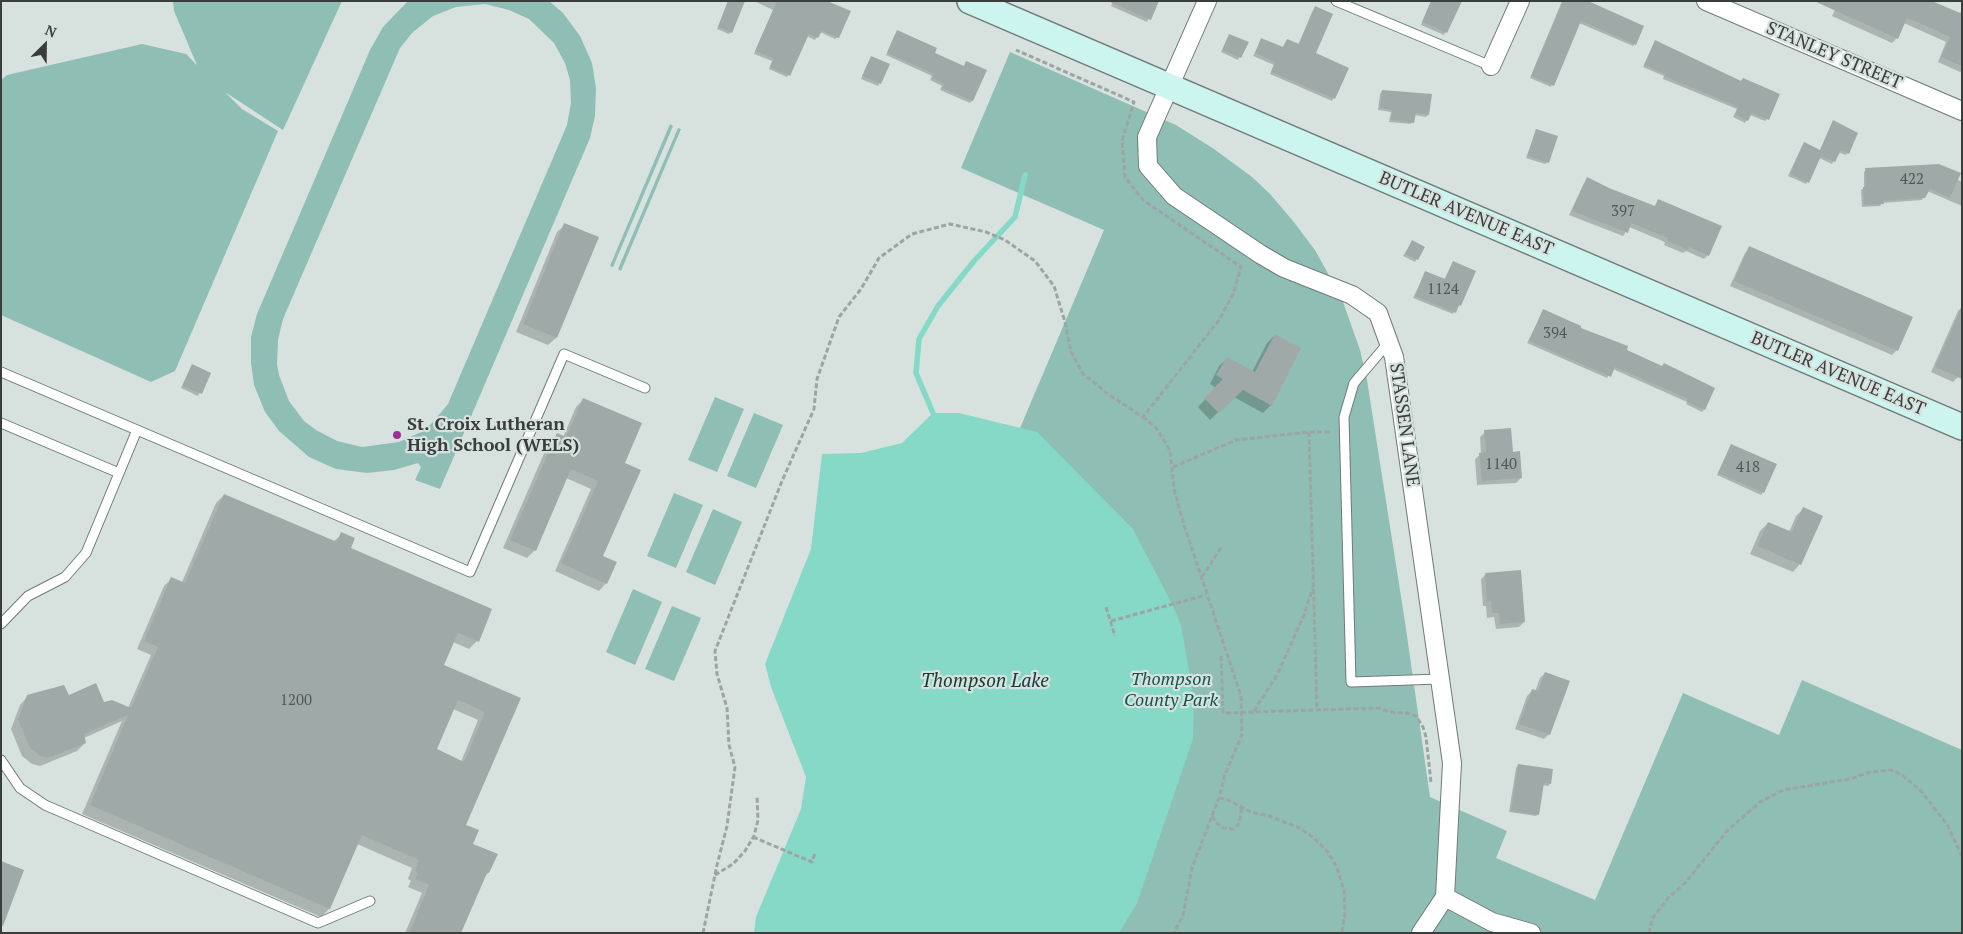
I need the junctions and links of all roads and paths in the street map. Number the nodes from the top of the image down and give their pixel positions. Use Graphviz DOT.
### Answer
graph roads {
  1 [pos="970,1"];
  2 [pos="1207,1"];
  3 [pos="1336,1"];
  4 [pos="1520,1"];
  5 [pos="1706,1"];
  6 [pos="1016,50"];
  7 [pos="1491,66"];
  8 [pos="1170,88"];
  9 [pos="1962,111"];
  10 [pos="1389,342"];
  11 [pos="1,372"];
  12 [pos="645,388"];
  13 [pos="1143,417"];
  14 [pos="1,423"];
  15 [pos="1962,427"];
  16 [pos="137,430"];
  17 [pos="1309,432"];
  18 [pos="1344,432"];
  19 [pos="1173,467"];
  20 [pos="119,473"];
  21 [pos="1222,546"];
  22 [pos="1202,578"];
  23 [pos="1314,586"];
  24 [pos="1206,595"];
  25 [pos="1106,607"];
  26 [pos="1111,621"];
  27 [pos="1,624"];
  28 [pos="1115,636"];
  29 [pos="1221,656"];
  30 [pos="1440,678"];
  31 [pos="1317,710"];
  32 [pos="1242,711"];
  33 [pos="1254,711"];
  34 [pos="2,766"];
  35 [pos="1431,784"];
  36 [pos="757,796"];
  37 [pos="1219,798"];
  38 [pos="1241,807"];
  39 [pos="1212,816"];
  40 [pos="753,838"];
  41 [pos="815,853"];
  42 [pos="1962,856"];
  43 [pos="715,875"];
  44 [pos="1446,897"];
  45 [pos="370,901"];
  46 [pos="703,933"];
  47 [pos="1174,933"];
  48 [pos="1342,933"];
  49 [pos="1421,933"];
  50 [pos="1531,933"];
  51 [pos="1649,933"];
  1 -- 8 [label="street, BUTLER AVENUE EAST"];
  2 -- 8 [label="street, STASSEN LANE"];
  3 -- 7 [label="lane"];
  4 -- 7 [label="street"];
  5 -- 9 [label="street, STANLEY STREET"];
  6 -- 13 [label="path"];
  8 -- 10 [label="street, STASSEN LANE"];
  8 -- 15 [label="street, BUTLER AVENUE EAST"];
  10 -- 18 [label="lane"];
  10 -- 30 [label="street, STASSEN LANE"];
  11 -- 16 [label="lane"];
  12 -- 16 [label="lane"];
  13 -- 19 [label="path"];
  13 -- 43 [label="path"];
  14 -- 20 [label="lane"];
  16 -- 20 [label="lane"];
  17 -- 18 [label="path"];
  17 -- 19 [label="path"];
  17 -- 23 [label="path"];
  18 -- 30 [label="lane"];
  19 -- 22 [label="path"];
  20 -- 27 [label="lane"];
  21 -- 22 [label="path"];
  22 -- 24 [label="path"];
  23 -- 31 [label="path"];
  23 -- 33 [label="path"];
  24 -- 26 [label="path"];
  24 -- 32 [label="path"];
  25 -- 26 [label="path"];
  26 -- 28 [label="path"];
  29 -- 32 [label="path"];
  30 -- 44 [label="street, STASSEN LANE"];
  31 -- 33 [label="path"];
  31 -- 35 [label="path"];
  32 -- 33 [label="path"];
  32 -- 37 [label="path"];
  34 -- 45 [label="lane"];
  36 -- 40 [label="path"];
  37 -- 38 [label="path"];
  37 -- 39 [label="path"];
  38 -- 39 [label="path"];
  38 -- 48 [label="path"];
  39 -- 47 [label="path"];
  40 -- 41 [label="path"];
  40 -- 43 [label="path"];
  42 -- 51 [label="path"];
  43 -- 46 [label="path"];
  44 -- 49 [label="street"];
  44 -- 50 [label="street"];
}
